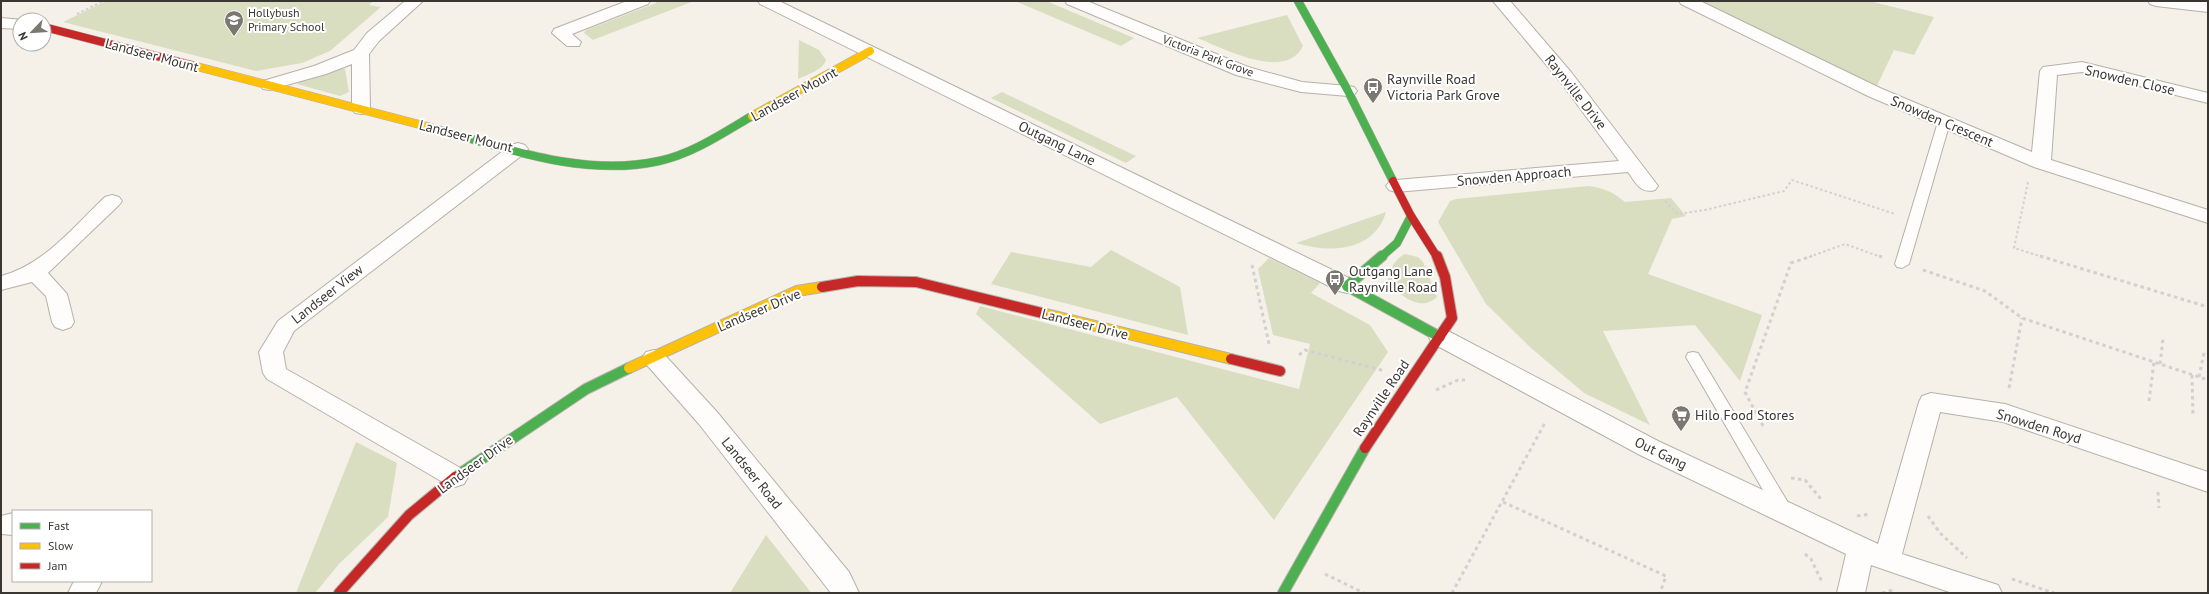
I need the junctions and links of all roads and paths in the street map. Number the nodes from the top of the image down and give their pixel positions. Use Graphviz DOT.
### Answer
graph roads {
  1 [pos="103,1"];
  2 [pos="415,1"];
  3 [pos="642,1"];
  4 [pos="766,1"];
  5 [pos="1073,1"];
  6 [pos="1115,1"];
  7 [pos="1298,1"];
  8 [pos="1506,1"];
  9 [pos="1687,1"];
  10 [pos="2156,1"];
  11 [pos="2179,2"];
  12 [pos="2208,7"];
  13 [pos="75,15"];
  14 [pos="1,23"];
  15 [pos="12,24"];
  16 [pos="52,29"];
  17 [pos="1146,32"];
  18 [pos="573,42"];
  19 [pos="870,51"];
  20 [pos="360,54"];
  21 [pos="269,85"];
  22 [pos="1348,91"];
  23 [pos="2208,98"];
  24 [pos="361,109"];
  25 [pos="1944,122"];
  26 [pos="518,149"];
  27 [pos="2041,163"];
  28 [pos="1633,166"];
  29 [pos="1396,186"];
  30 [pos="1648,186"];
  31 [pos="112,200"];
  32 [pos="1411,216"];
  33 [pos="2208,217"];
  34 [pos="1915,221"];
  35 [pos="1267,246"];
  36 [pos="1902,264"];
  37 [pos="34,271"];
  38 [pos="1,283"];
  39 [pos="1347,286"];
  40 [pos="2208,306"];
  41 [pos="2022,318"];
  42 [pos="63,322"];
  43 [pos="1440,337"];
  44 [pos="2162,340"];
  45 [pos="2204,353"];
  46 [pos="1693,357"];
  47 [pos="654,358"];
  48 [pos="2154,362"];
  49 [pos="2160,364"];
  50 [pos="1280,372"];
  51 [pos="2192,375"];
  52 [pos="1411,377"];
  53 [pos="2199,377"];
  54 [pos="2208,380"];
  55 [pos="1474,381"];
  56 [pos="1432,391"];
  57 [pos="1558,400"];
  58 [pos="2149,401"];
  59 [pos="2004,412"];
  60 [pos="2193,416"];
  61 [pos="1765,432"];
  62 [pos="455,478"];
  63 [pos="2208,482"];
  64 [pos="1792,484"];
  65 [pos="2158,495"];
  66 [pos="1502,502"];
  67 [pos="1825,503"];
  68 [pos="1930,508"];
  69 [pos="2159,508"];
  70 [pos="1785,513"];
  71 [pos="1861,548"];
  72 [pos="1969,559"];
  73 [pos="1887,560"];
  74 [pos="1300,562"];
  75 [pos="88,582"];
  76 [pos="82,593"];
  77 [pos="338,593"];
  78 [pos="845,593"];
  79 [pos="1283,593"];
  80 [pos="1364,593"];
  81 [pos="1452,593"];
  82 [pos="1660,593"];
  83 [pos="1851,593"];
  84 [pos="1988,593"];
  1 -- 13 [label="path"];
  2 -- 20 [label="street"];
  3 -- 18 [label="street"];
  4 -- 19 [label="street, Outgang Lane"];
  5 -- 17 [label="street, Victoria Park Grove"];
  6 -- 17 [label="street"];
  7 -- 22 [label="street, Raynville Road"];
  8 -- 28 [label="street, Raynville Drive"];
  9 -- 25 [label="street, Snowden Crescent"];
  10 -- 11 [label="street"];
  11 -- 12 [label="street"];
  14 -- 15 [label="street"];
  16 -- 21 [label="street, Landseer Mount"];
  17 -- 22 [label="street, Victoria Park Grove"];
  19 -- 26 [label="street, Landseer Mount"];
  19 -- 35 [label="street, Outgang Lane"];
  20 -- 21 [label="street"];
  20 -- 24 [label="street"];
  21 -- 24 [label="street, Landseer Mount"];
  22 -- 29 [label="street, Raynville Road"];
  23 -- 27 [label="street, Snowden Close"];
  24 -- 26 [label="street, Landseer Mount"];
  25 -- 27 [label="street, Snowden Crescent"];
  25 -- 34 [label="lane"];
  26 -- 62 [label="street, Landseer View"];
  27 -- 33 [label="street, Snowden Crescent"];
  27 -- 40 [label="path"];
  28 -- 29 [label="street, Snowden Approach"];
  28 -- 30 [label="street, Raynville Drive"];
  29 -- 32 [label="street, Raynville Road"];
  30 -- 34 [label="path"];
  31 -- 37 [label="street"];
  32 -- 39 [label="street"];
  32 -- 43 [label="street, Raynville Road"];
  34 -- 36 [label="lane"];
  35 -- 39 [label="street, Outgang Lane"];
  35 -- 50 [label="path"];
  36 -- 41 [label="path"];
  36 -- 61 [label="path"];
  37 -- 38 [label="street"];
  37 -- 42 [label="street"];
  39 -- 43 [label="street, Out Gang"];
  41 -- 48 [label="path"];
  41 -- 59 [label="path"];
  43 -- 52 [label="street, Raynville Road"];
  43 -- 57 [label="street, Out Gang"];
  44 -- 49 [label="path"];
  45 -- 53 [label="path"];
  46 -- 70 [label="lane"];
  47 -- 50 [label="street, Landseer Drive"];
  47 -- 62 [label="street, Landseer Drive"];
  47 -- 78 [label="street, Landseer Road"];
  48 -- 49 [label="path"];
  48 -- 58 [label="path"];
  49 -- 51 [label="path"];
  50 -- 52 [label="path"];
  51 -- 53 [label="path"];
  51 -- 60 [label="path"];
  52 -- 74 [label="street, Raynville Road"];
  53 -- 54 [label="path"];
  55 -- 56 [label="path"];
  57 -- 66 [label="path"];
  57 -- 70 [label="street, Out Gang"];
  59 -- 63 [label="street, Snowden Royd"];
  59 -- 73 [label="street, Snowden Royd"];
  62 -- 77 [label="street, Landseer Drive"];
  64 -- 67 [label="path"];
  65 -- 69 [label="path"];
  66 -- 81 [label="path"];
  66 -- 82 [label="path"];
  68 -- 72 [label="path"];
  70 -- 71 [label="street, Out Gang"];
  71 -- 73 [label="street, Out Gang"];
  71 -- 83 [label="street"];
  73 -- 84 [label="street, Out Gang"];
  74 -- 79 [label="street, Raynville Road"];
  74 -- 80 [label="path"];
  75 -- 76 [label="street"];
}
